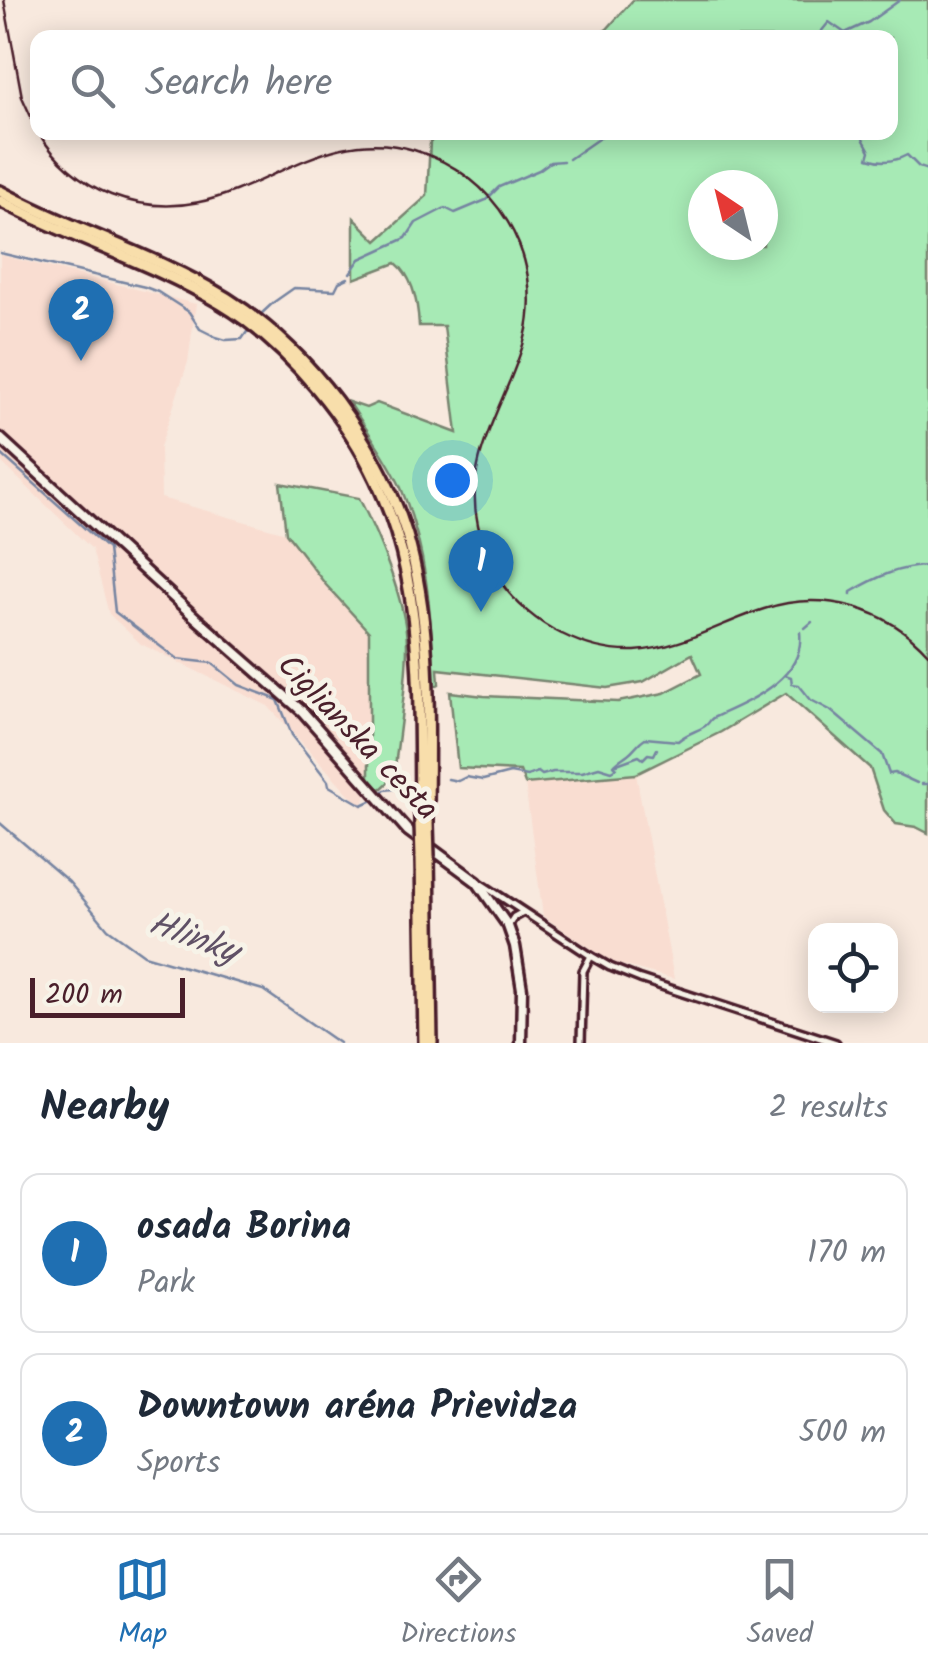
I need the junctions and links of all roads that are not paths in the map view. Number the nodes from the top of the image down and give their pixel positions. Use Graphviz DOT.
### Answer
graph roads {
  1 [pos="0,187"];
  2 [pos="0,201"];
  3 [pos="247,316"];
  4 [pos="0,438"];
  5 [pos="425,857"];
  6 [pos="477,882"];
  7 [pos="524,912"];
  8 [pos="508,926"];
  9 [pos="591,956"];
  10 [pos="424,1043"];
  11 [pos="432,1043"];
  12 [pos="521,1043"];
  13 [pos="581,1043"];
  14 [pos="836,1043"];
  1 -- 3 [label="main road"];
  2 -- 3 [label="main road"];
  3 -- 5 [label="main road, bridge"];
  4 -- 6 [label="street, Ciglianska cesta"];
  5 -- 10 [label="main road"];
  5 -- 11 [label="main road"];
  6 -- 7 [label="street, Ciglianska cesta"];
  6 -- 8 [label="street"];
  7 -- 8 [label="street"];
  7 -- 9 [label="street, Ciglianska cesta"];
  8 -- 12 [label="street"];
  9 -- 13 [label="street"];
  9 -- 14 [label="street, Ciglianska cesta"];
}
